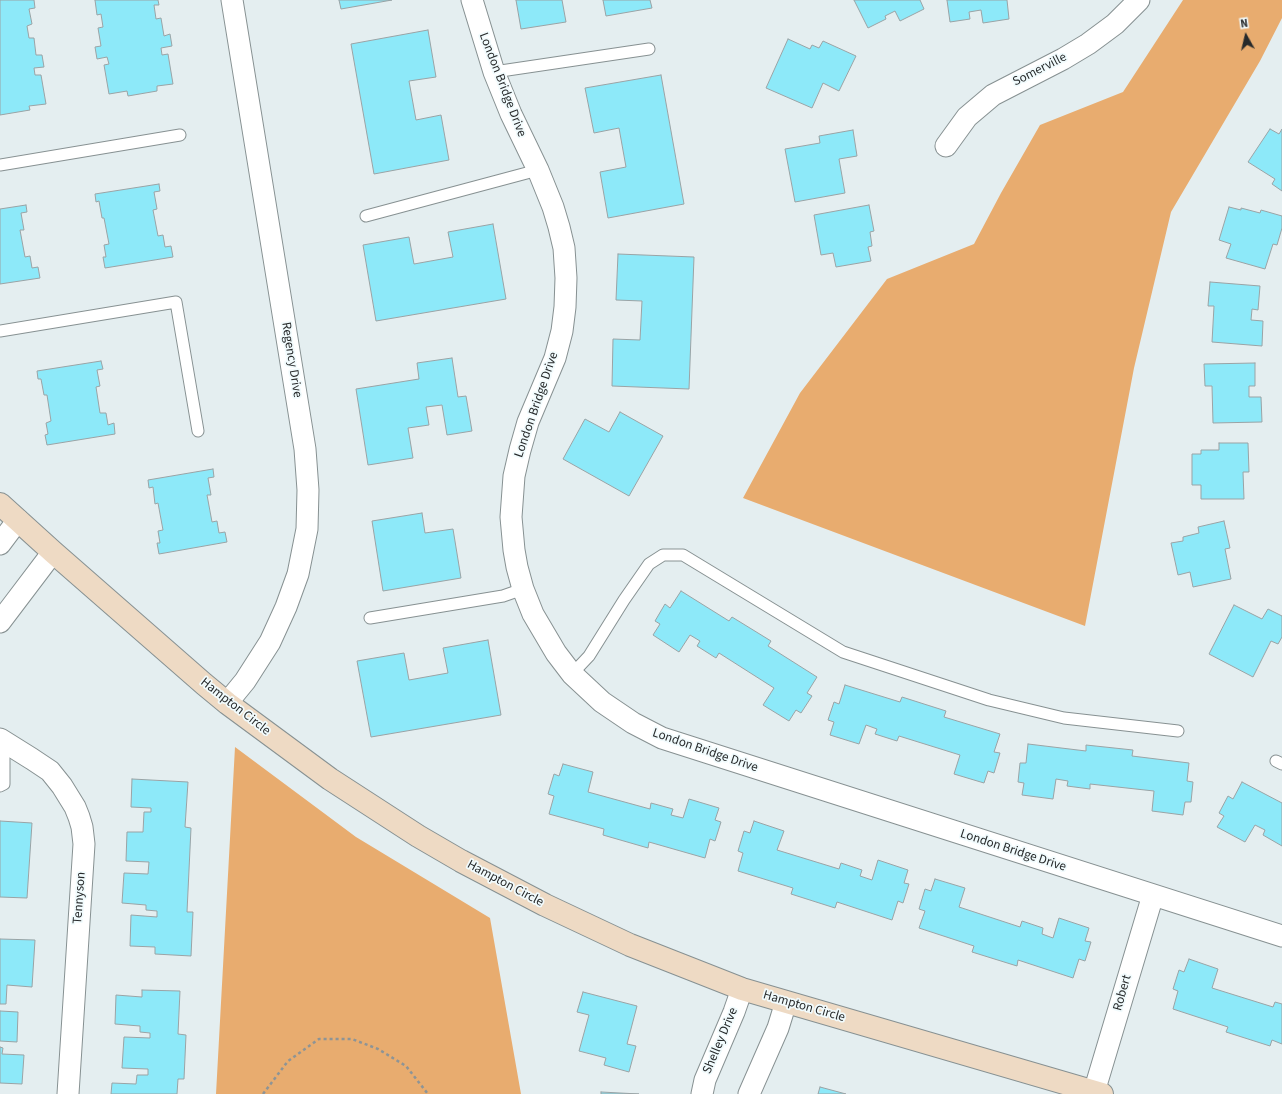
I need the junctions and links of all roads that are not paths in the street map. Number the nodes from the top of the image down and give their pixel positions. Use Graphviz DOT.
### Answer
graph roads {
  1 [pos="232,0"];
  2 [pos="472,0"];
  3 [pos="1139,0"];
  4 [pos="649,49"];
  5 [pos="494,72"];
  6 [pos="180,135"];
  7 [pos="946,146"];
  8 [pos="0,165"];
  9 [pos="538,170"];
  10 [pos="366,216"];
  11 [pos="0,331"];
  12 [pos="198,431"];
  13 [pos="0,504"];
  14 [pos="18,520"];
  15 [pos="0,544"];
  16 [pos="53,552"];
  17 [pos="523,588"];
  18 [pos="370,618"];
  19 [pos="0,622"];
  20 [pos="572,674"];
  21 [pos="228,703"];
  22 [pos="1178,731"];
  23 [pos="2,741"];
  24 [pos="0,786"];
  25 [pos="1152,895"];
  26 [pos="1282,936"];
  27 [pos="742,989"];
  28 [pos="786,1002"];
  29 [pos="1098,1093"];
  30 [pos="68,1094"];
  31 [pos="702,1094"];
  32 [pos="749,1094"];
  1 -- 21 [label="street, Regency Drive"];
  2 -- 5 [label="street, London Bridge Drive"];
  3 -- 7 [label="street, Somerville"];
  4 -- 5 [label="lane"];
  5 -- 9 [label="street, London Bridge Drive"];
  6 -- 8 [label="lane"];
  9 -- 10 [label="lane"];
  9 -- 17 [label="street, London Bridge Drive"];
  11 -- 12 [label="lane"];
  13 -- 14 [label="street, Hampton Circle"];
  14 -- 15 [label="street"];
  14 -- 16 [label="street, Hampton Circle"];
  16 -- 19 [label="street"];
  16 -- 21 [label="street, Hampton Circle"];
  17 -- 18 [label="lane"];
  17 -- 20 [label="street, London Bridge Drive"];
  20 -- 22 [label="lane"];
  20 -- 25 [label="street, London Bridge Drive"];
  21 -- 27 [label="street, Hampton Circle"];
  23 -- 24 [label="lane"];
  23 -- 30 [label="street, Tennyson"];
  25 -- 26 [label="street, London Bridge Drive"];
  25 -- 29 [label="street, Robert"];
  27 -- 28 [label="street, Hampton Circle"];
  27 -- 31 [label="street, Shelley Drive"];
  28 -- 29 [label="street, Hampton Circle"];
  28 -- 32 [label="street"];
}
